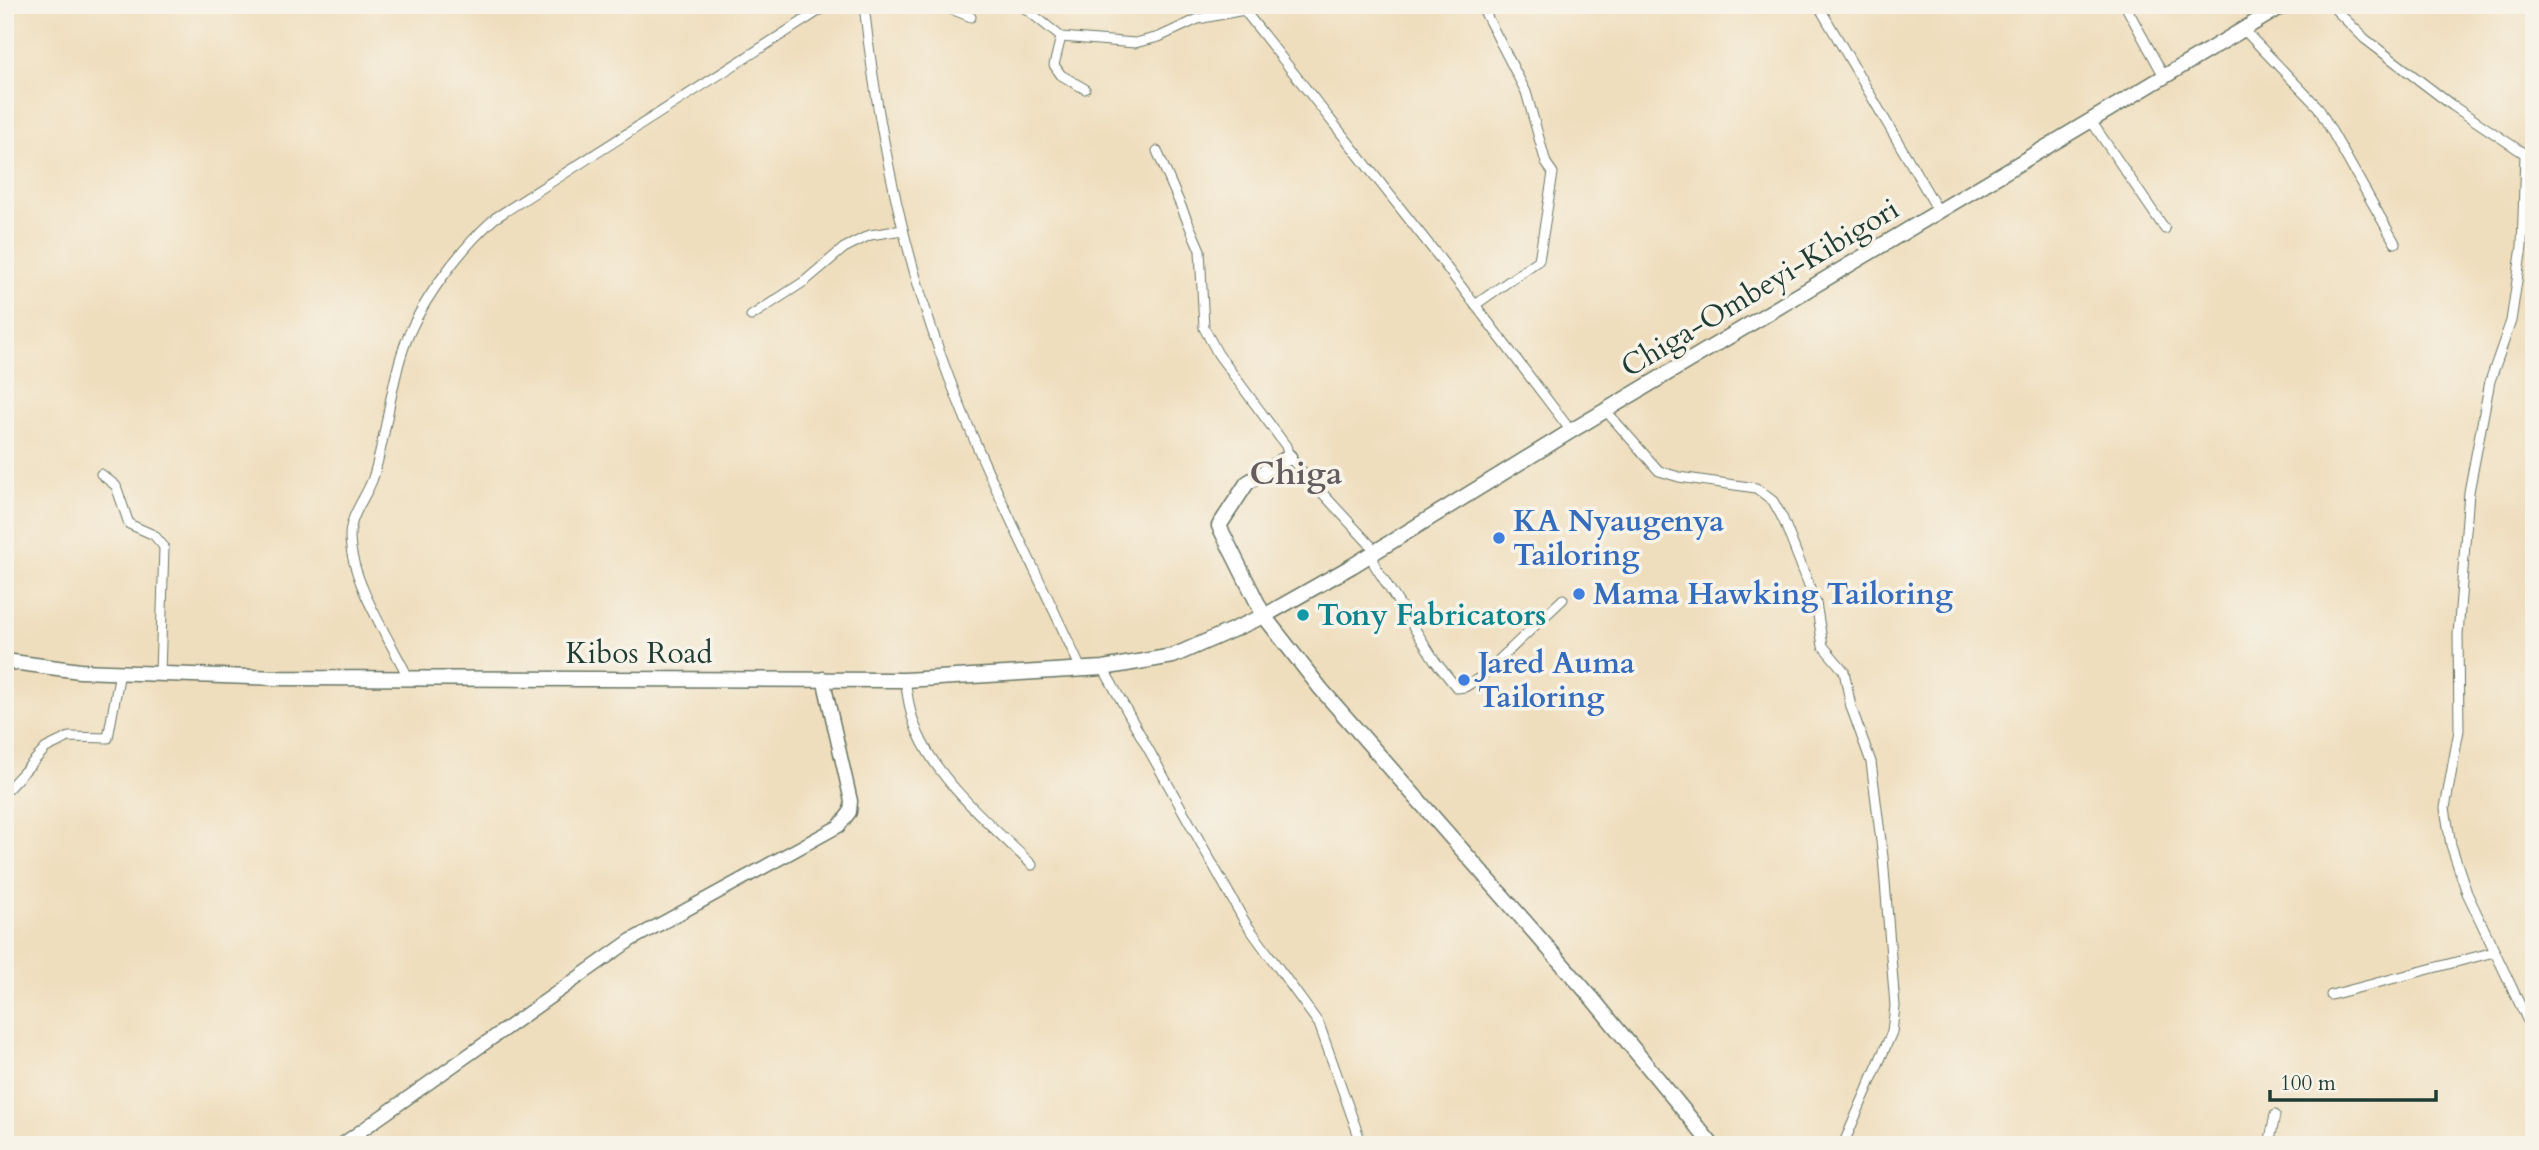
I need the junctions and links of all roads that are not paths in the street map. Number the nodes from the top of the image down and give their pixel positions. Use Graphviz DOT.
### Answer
graph roads {
  1 [pos="828,5"];
  2 [pos="864,5"];
  3 [pos="941,5"];
  4 [pos="1021,5"];
  5 [pos="1481,5"];
  6 [pos="1818,5"];
  7 [pos="2125,5"];
  8 [pos="2284,5"];
  9 [pos="2331,5"];
  10 [pos="1242,8"];
  11 [pos="971,17"];
  12 [pos="2245,30"];
  13 [pos="1061,37"];
  14 [pos="2165,78"];
  15 [pos="1085,89"];
  16 [pos="2091,121"];
  17 [pos="1157,151"];
  18 [pos="2525,154"];
  19 [pos="2534,160"];
  20 [pos="1939,212"];
  21 [pos="2165,229"];
  22 [pos="903,230"];
  23 [pos="2395,243"];
  24 [pos="1475,305"];
  25 [pos="751,316"];
  26 [pos="1606,411"];
  27 [pos="1571,431"];
  28 [pos="1289,457"];
  29 [pos="101,474"];
  30 [pos="1374,553"];
  31 [pos="1563,600"];
  32 [pos="1264,616"];
  33 [pos="5,661"];
  34 [pos="1103,668"];
  35 [pos="1082,669"];
  36 [pos="120,672"];
  37 [pos="160,674"];
  38 [pos="822,677"];
  39 [pos="409,679"];
  40 [pos="905,680"];
  41 [pos="5,792"];
  42 [pos="1032,865"];
  43 [pos="2494,952"];
  44 [pos="2331,995"];
  45 [pos="2534,1034"];
  46 [pos="2275,1115"];
  47 [pos="341,1145"];
  48 [pos="1362,1145"];
  49 [pos="1712,1145"];
  50 [pos="1843,1145"];
  51 [pos="2269,1145"];
  1 -- 39 [label="street"];
  2 -- 22 [label="street"];
  3 -- 11 [label="street"];
  4 -- 13 [label="street"];
  5 -- 24 [label="street"];
  6 -- 20 [label="street"];
  7 -- 14 [label="street"];
  8 -- 12 [label="main road, Chiga-Ombeyi-Kibigori"];
  9 -- 18 [label="street"];
  10 -- 13 [label="street"];
  10 -- 24 [label="street"];
  12 -- 14 [label="main road, Chiga-Ombeyi-Kibigori"];
  12 -- 23 [label="street"];
  13 -- 15 [label="street"];
  14 -- 16 [label="main road, Chiga-Ombeyi-Kibigori"];
  16 -- 20 [label="main road, Chiga-Ombeyi-Kibigori"];
  16 -- 21 [label="street"];
  17 -- 28 [label="street"];
  18 -- 19 [label="street"];
  18 -- 43 [label="street"];
  20 -- 26 [label="main road, Chiga-Ombeyi-Kibigori"];
  22 -- 25 [label="street"];
  22 -- 35 [label="street"];
  24 -- 27 [label="street"];
  26 -- 27 [label="main road, Chiga-Ombeyi-Kibigori"];
  26 -- 50 [label="street"];
  27 -- 30 [label="main road, Chiga-Ombeyi-Kibigori"];
  28 -- 30 [label="street"];
  28 -- 32 [label="main road"];
  29 -- 37 [label="street"];
  30 -- 31 [label="street"];
  30 -- 32 [label="main road, Chiga-Ombeyi-Kibigori"];
  32 -- 34 [label="main road, Kibos Road"];
  32 -- 49 [label="main road"];
  33 -- 36 [label="main road, Kibos Road"];
  34 -- 35 [label="main road, Kibos Road"];
  34 -- 48 [label="street"];
  35 -- 40 [label="main road, Kibos Road"];
  36 -- 37 [label="main road, Kibos Road"];
  36 -- 41 [label="street"];
  37 -- 39 [label="main road, Kibos Road"];
  38 -- 39 [label="main road, Kibos Road"];
  38 -- 40 [label="main road, Kibos Road"];
  38 -- 47 [label="street"];
  40 -- 42 [label="street"];
  43 -- 44 [label="street"];
  43 -- 45 [label="street"];
  46 -- 51 [label="street"];
}
